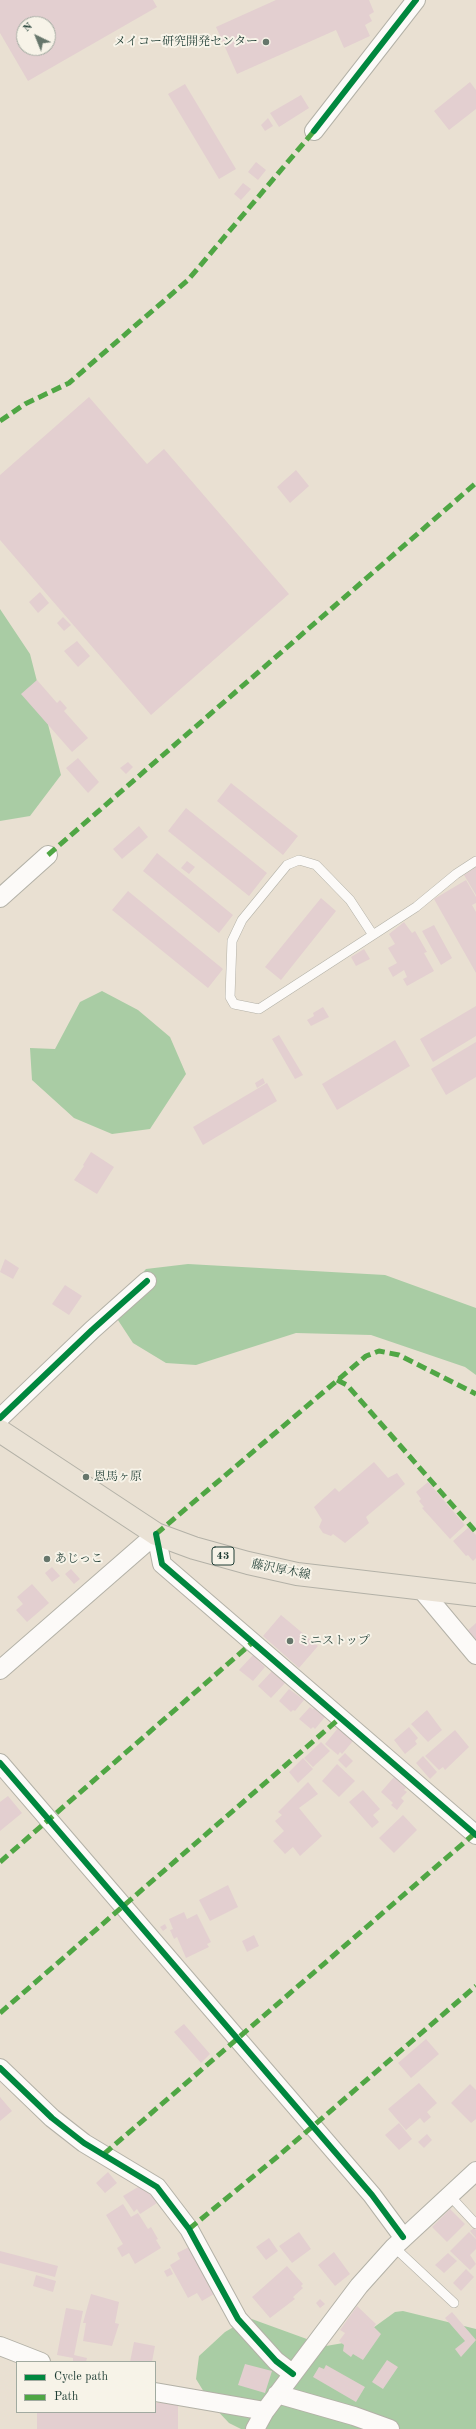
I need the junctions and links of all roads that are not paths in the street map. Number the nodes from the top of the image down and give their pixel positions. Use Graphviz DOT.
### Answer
graph roads {
  1 [pos="416,0"];
  2 [pos="314,131"];
  3 [pos="48,855"];
  4 [pos="476,861"];
  5 [pos="0,898"];
  6 [pos="373,935"];
  7 [pos="147,1281"];
  8 [pos="0,1418"];
  9 [pos="0,1431"];
  10 [pos="156,1534"];
  11 [pos="420,1588"];
  12 [pos="476,1595"];
  13 [pos="476,1655"];
  14 [pos="0,1670"];
  15 [pos="0,1763"];
  16 [pos="476,1834"];
  17 [pos="1,2072"];
  18 [pos="476,2171"];
  19 [pos="450,2196"];
  20 [pos="476,2224"];
  21 [pos="398,2242"];
  22 [pos="454,2303"];
  23 [pos="0,2346"];
  24 [pos="38,2361"];
  25 [pos="293,2374"];
  26 [pos="156,2392"];
  27 [pos="277,2394"];
  28 [pos="265,2411"];
  29 [pos="255,2429"];
  30 [pos="390,2429"];
  1 -- 2 [label="street"];
  3 -- 5 [label="street"];
  4 -- 6 [label="lane"];
  6 -- 6 [label="lane"];
  7 -- 8 [label="street"];
  9 -- 10 [label="main road, 藤沢厚木線 / 43"];
  10 -- 11 [label="main road, 藤沢厚木線 / 43"];
  10 -- 14 [label="street"];
  10 -- 16 [label="street"];
  11 -- 12 [label="main road, 藤沢厚木線 / 43"];
  11 -- 13 [label="street"];
  15 -- 21 [label="street"];
  17 -- 25 [label="street"];
  18 -- 19 [label="street"];
  19 -- 20 [label="lane"];
  19 -- 21 [label="street"];
  21 -- 22 [label="lane"];
  21 -- 25 [label="street"];
  23 -- 24 [label="street"];
  25 -- 27 [label="street"];
  26 -- 28 [label="street"];
  27 -- 28 [label="street"];
  27 -- 30 [label="street"];
  28 -- 29 [label="street"];
}
